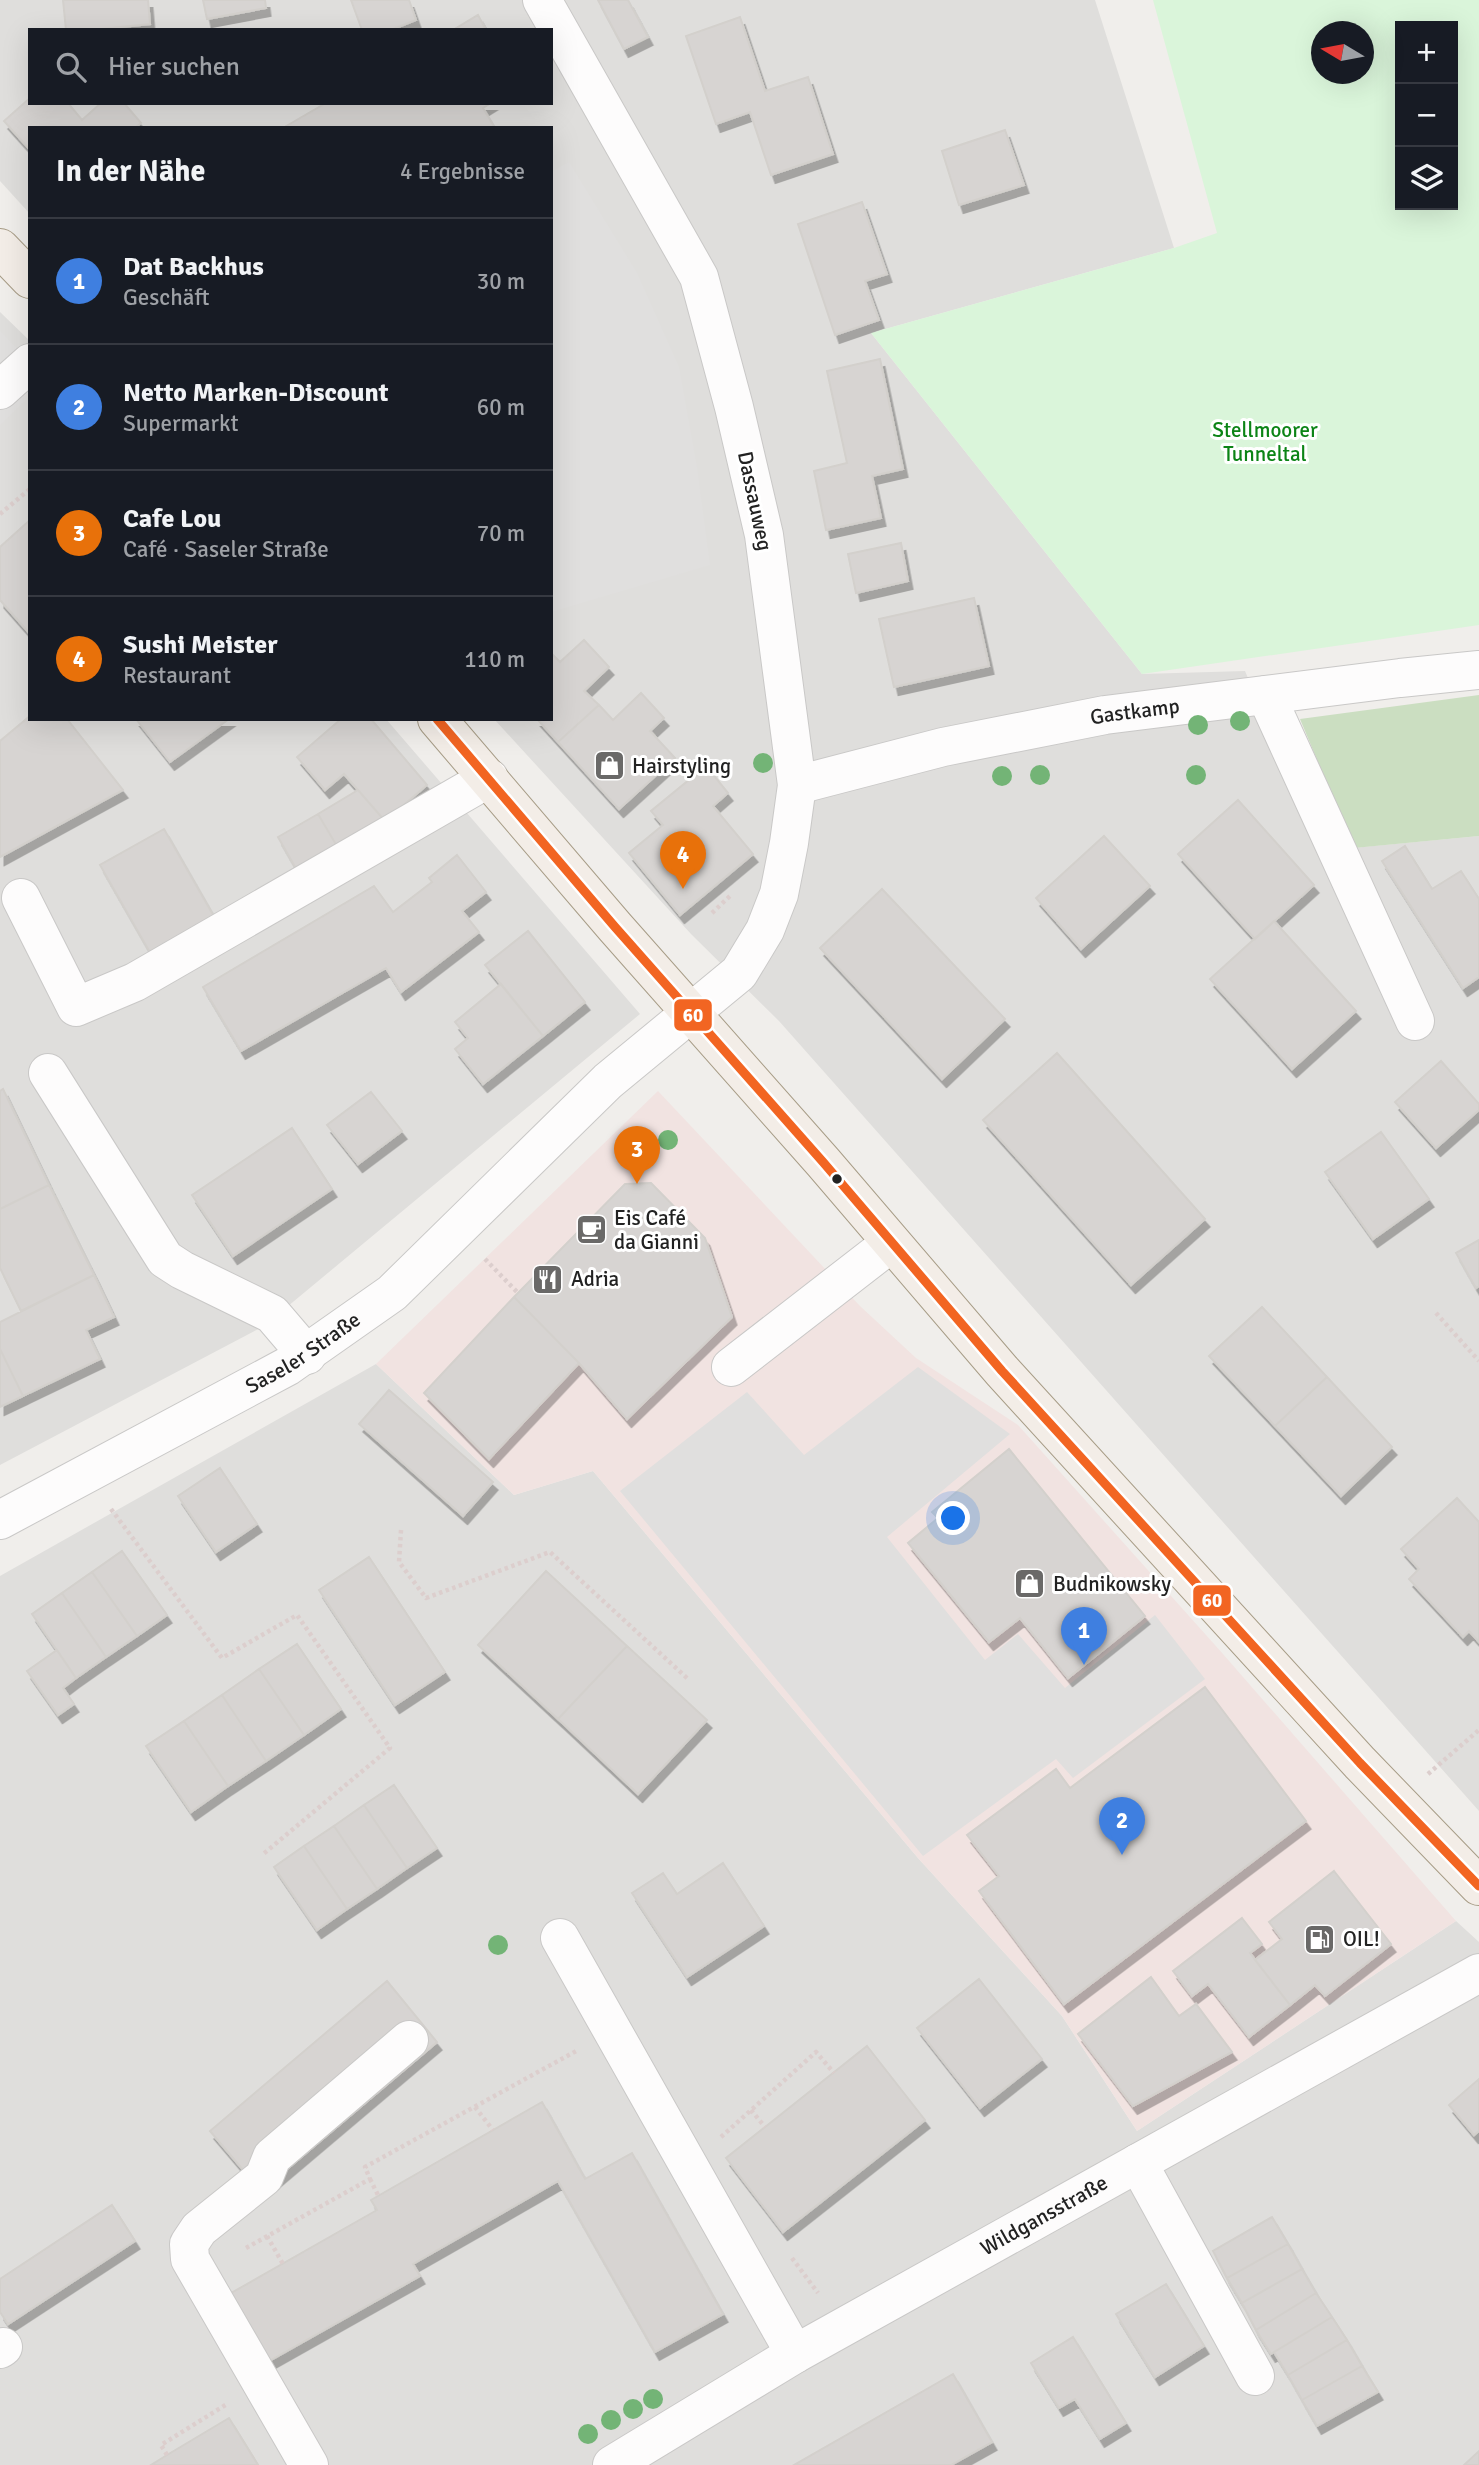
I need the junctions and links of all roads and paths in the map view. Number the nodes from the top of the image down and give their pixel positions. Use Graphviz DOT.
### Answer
graph roads {
  1 [pos="542,0"];
  2 [pos="0,248"];
  3 [pos="28,277"];
  4 [pos="28,365"];
  5 [pos="0,390"];
  6 [pos="28,491"];
  7 [pos="0,514"];
  8 [pos="1479,670"];
  9 [pos="1266,695"];
  10 [pos="439,721"];
  11 [pos="489,778"];
  12 [pos="797,785"];
  13 [pos="21,898"];
  14 [pos="691,1014"];
  15 [pos="1415,1021"];
  16 [pos="48,1073"];
  17 [pos="891,1243"];
  18 [pos="501,1275"];
  19 [pos="518,1293"];
  20 [pos="1436,1313"];
  21 [pos="307,1355"];
  22 [pos="1479,1361"];
  23 [pos="731,1367"];
  24 [pos="85,1474"];
  25 [pos="0,1520"];
  26 [pos="401,1530"];
  27 [pos="688,1679"];
  28 [pos="1479,1730"];
  29 [pos="1397,1800"];
  30 [pos="262,1855"];
  31 [pos="1479,1886"];
  32 [pos="560,1938"];
  33 [pos="1479,1973"];
  34 [pos="613,2031"];
  35 [pos="409,2040"];
  36 [pos="834,2073"];
  37 [pos="475,2107"];
  38 [pos="751,2110"];
  39 [pos="765,2127"];
  40 [pos="493,2130"];
  41 [pos="1138,2163"];
  42 [pos="689,2166"];
  43 [pos="370,2179"];
  44 [pos="378,2195"];
  45 [pos="267,2236"];
  46 [pos="283,2264"];
  47 [pos="199,2274"];
  48 [pos="795,2354"];
  49 [pos="1255,2376"];
  50 [pos="229,2402"];
  51 [pos="167,2455"];
  52 [pos="624,2463"];
  53 [pos="309,2465"];
  1 -- 12 [label="street, Dassauweg"];
  2 -- 3 [label="main road"];
  4 -- 5 [label="street"];
  6 -- 7 [label="path"];
  8 -- 9 [label="street, Gastkamp"];
  9 -- 12 [label="street, Gastkamp"];
  9 -- 15 [label="street"];
  10 -- 11 [label="main road"];
  11 -- 13 [label="street"];
  11 -- 14 [label="main road"];
  12 -- 14 [label="street, Dassauweg"];
  14 -- 17 [label="main road"];
  14 -- 21 [label="street, Saseler Straße"];
  16 -- 21 [label="street"];
  17 -- 23 [label="street"];
  17 -- 29 [label="main road"];
  18 -- 19 [label="path"];
  20 -- 22 [label="path"];
  21 -- 24 [label="street, Saseler Straße"];
  24 -- 25 [label="street, Saseler Straße"];
  24 -- 30 [label="path"];
  26 -- 27 [label="path"];
  28 -- 29 [label="path"];
  29 -- 31 [label="main road"];
  32 -- 34 [label="street"];
  33 -- 41 [label="street, Wildgansstraße"];
  34 -- 37 [label="path"];
  34 -- 42 [label="street"];
  35 -- 47 [label="street"];
  36 -- 38 [label="path"];
  37 -- 40 [label="path"];
  37 -- 43 [label="path"];
  38 -- 39 [label="path"];
  38 -- 42 [label="path"];
  41 -- 48 [label="street, Wildgansstraße"];
  41 -- 49 [label="street"];
  42 -- 48 [label="street"];
  43 -- 44 [label="path"];
  43 -- 45 [label="path"];
  45 -- 46 [label="path"];
  45 -- 47 [label="path"];
  47 -- 53 [label="street"];
  48 -- 52 [label="street, Wildgansstraße"];
  50 -- 51 [label="path"];
}
